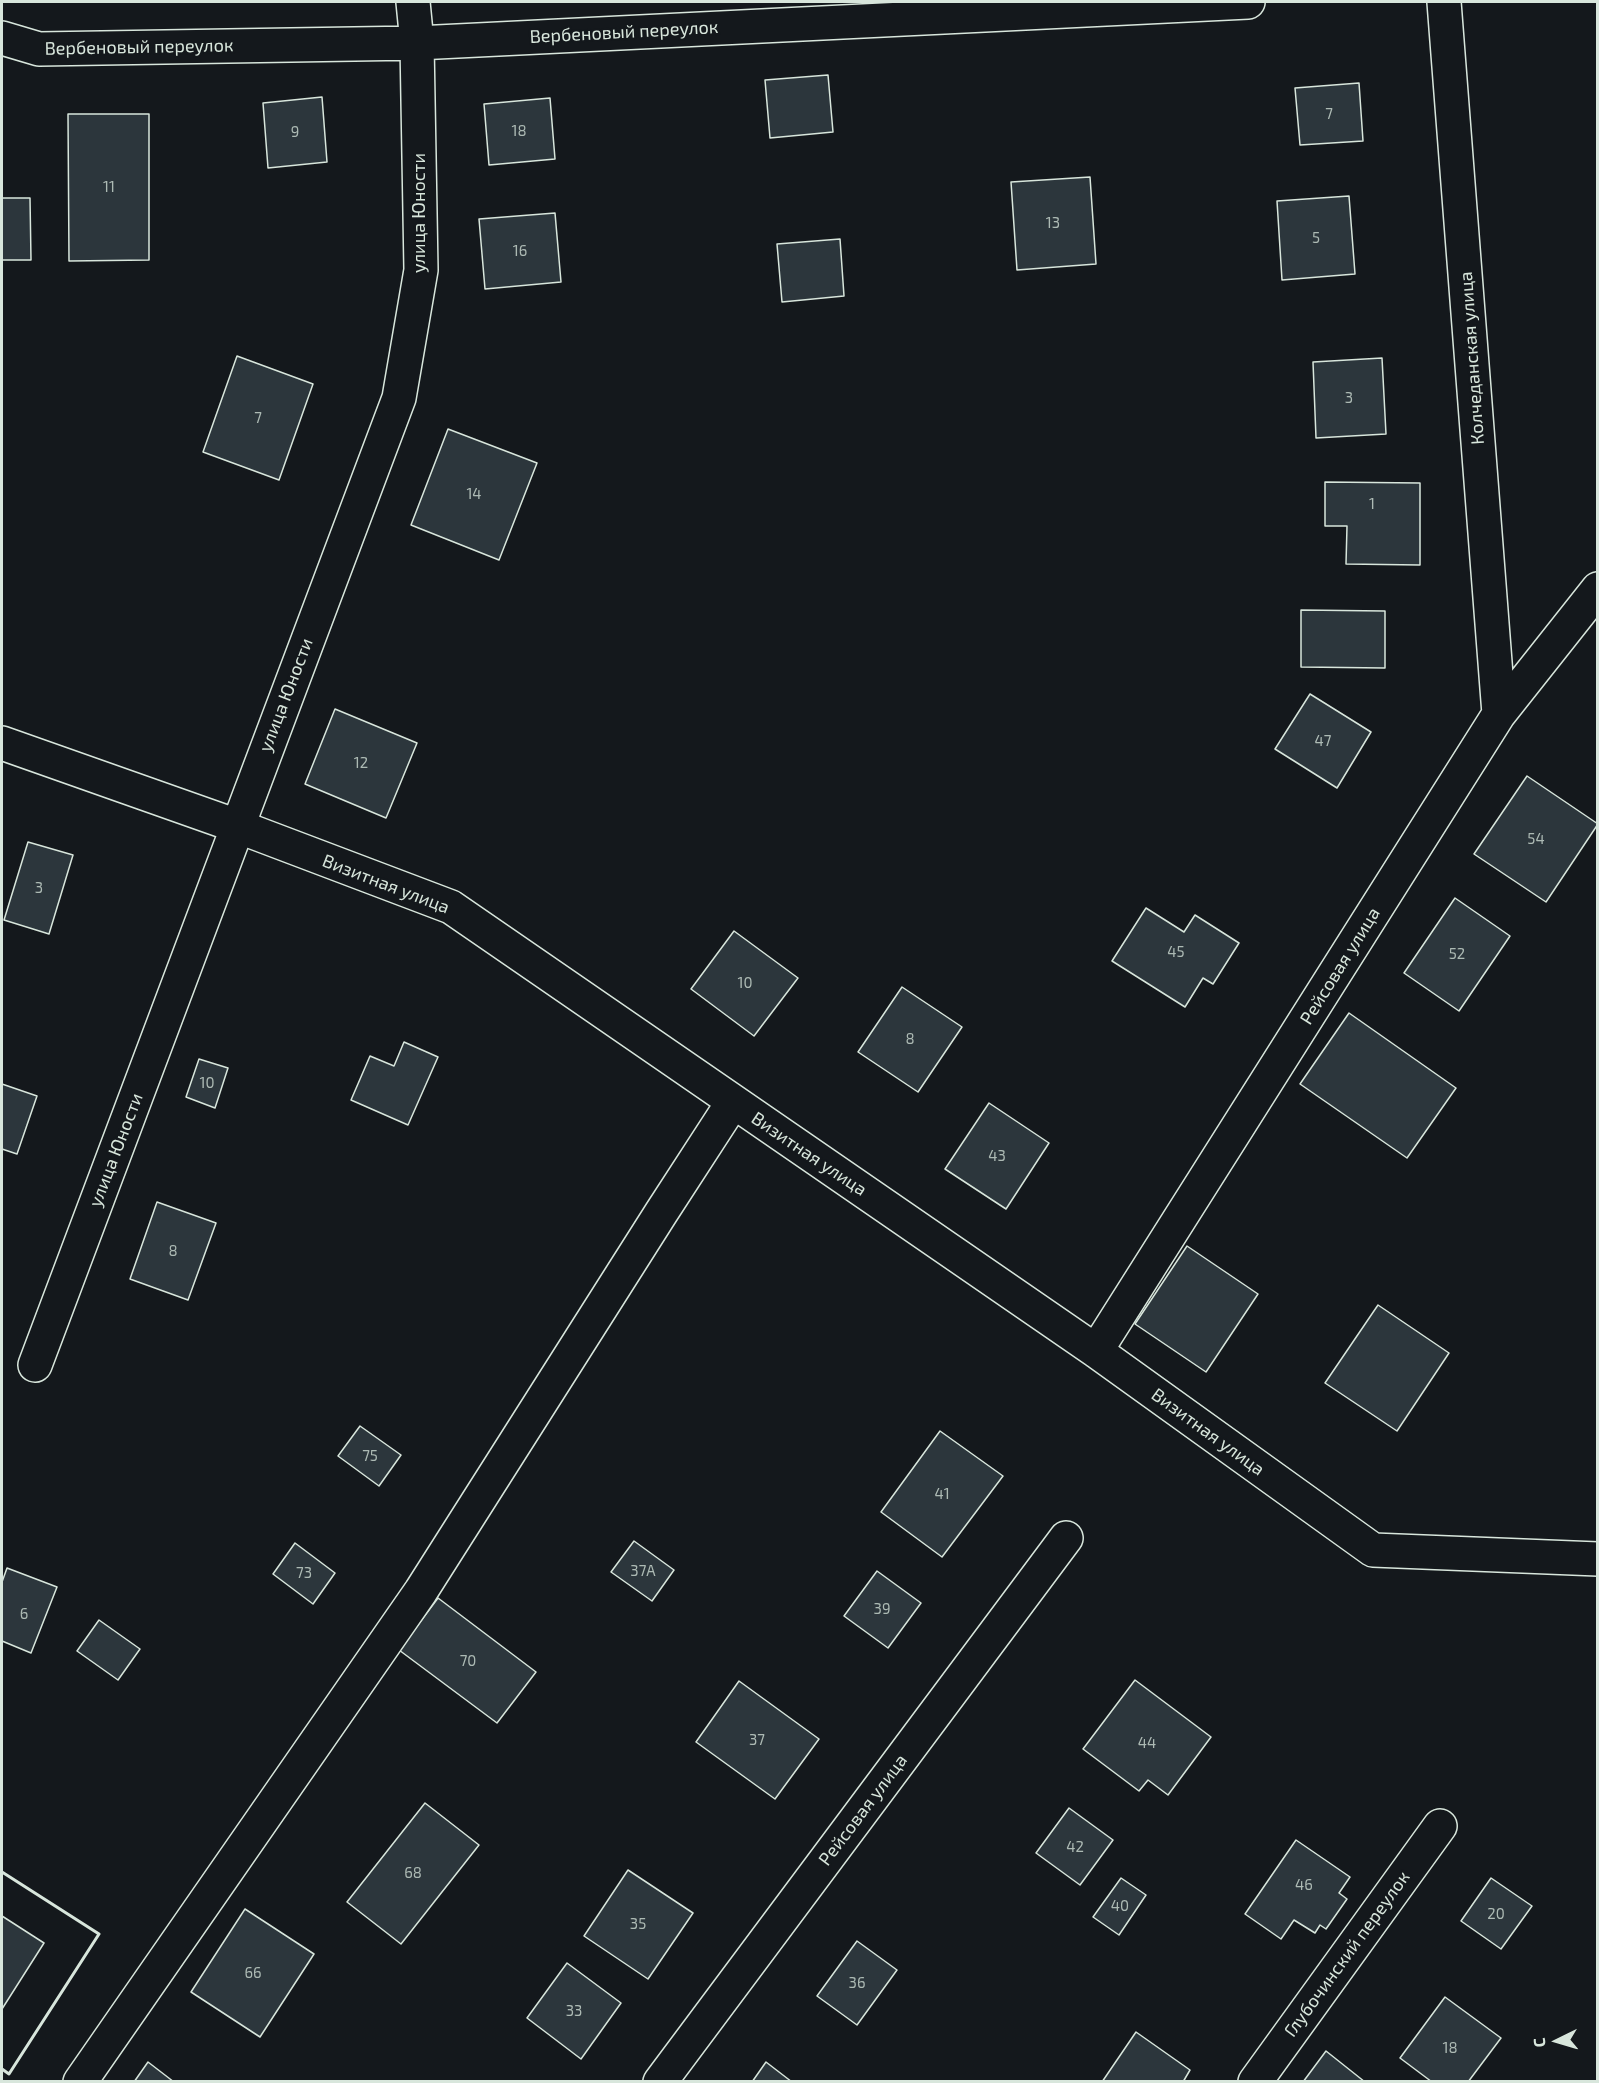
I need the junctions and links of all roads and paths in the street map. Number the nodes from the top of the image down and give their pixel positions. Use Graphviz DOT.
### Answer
graph roads {
  1 [pos="413,2"];
  2 [pos="1248,2"];
  3 [pos="1444,2"];
  4 [pos="2,38"];
  5 [pos="417,43"];
  6 [pos="1598,589"];
  7 [pos="1499,714"];
  8 [pos="2,743"];
  9 [pos="237,826"];
  10 [pos="734,1102"];
  11 [pos="1096,1351"];
  12 [pos="35,1365"];
  13 [pos="1066,1538"];
  14 [pos="1598,1559"];
  15 [pos="1440,1826"];
  16 [pos="80,2082"];
  17 [pos="660,2082"];
  18 [pos="1255,2082"];
  1 -- 5 [label="street, улица Юности"];
  2 -- 5 [label="street, Вербеновый переулок"];
  3 -- 7 [label="street, Колчеданская улица"];
  4 -- 5 [label="street, Вербеновый переулок"];
  5 -- 9 [label="street, улица Юности"];
  6 -- 7 [label="street, Рейсовая улица"];
  7 -- 11 [label="street, Рейсовая улица"];
  8 -- 9 [label="street, Визитная улица"];
  9 -- 10 [label="street, Визитная улица"];
  9 -- 12 [label="street, улица Юности"];
  10 -- 11 [label="street, Визитная улица"];
  10 -- 16 [label="street"];
  11 -- 14 [label="street, Визитная улица"];
  13 -- 17 [label="street, Рейсовая улица"];
  15 -- 18 [label="street, Глубочинский переулок"];
}
